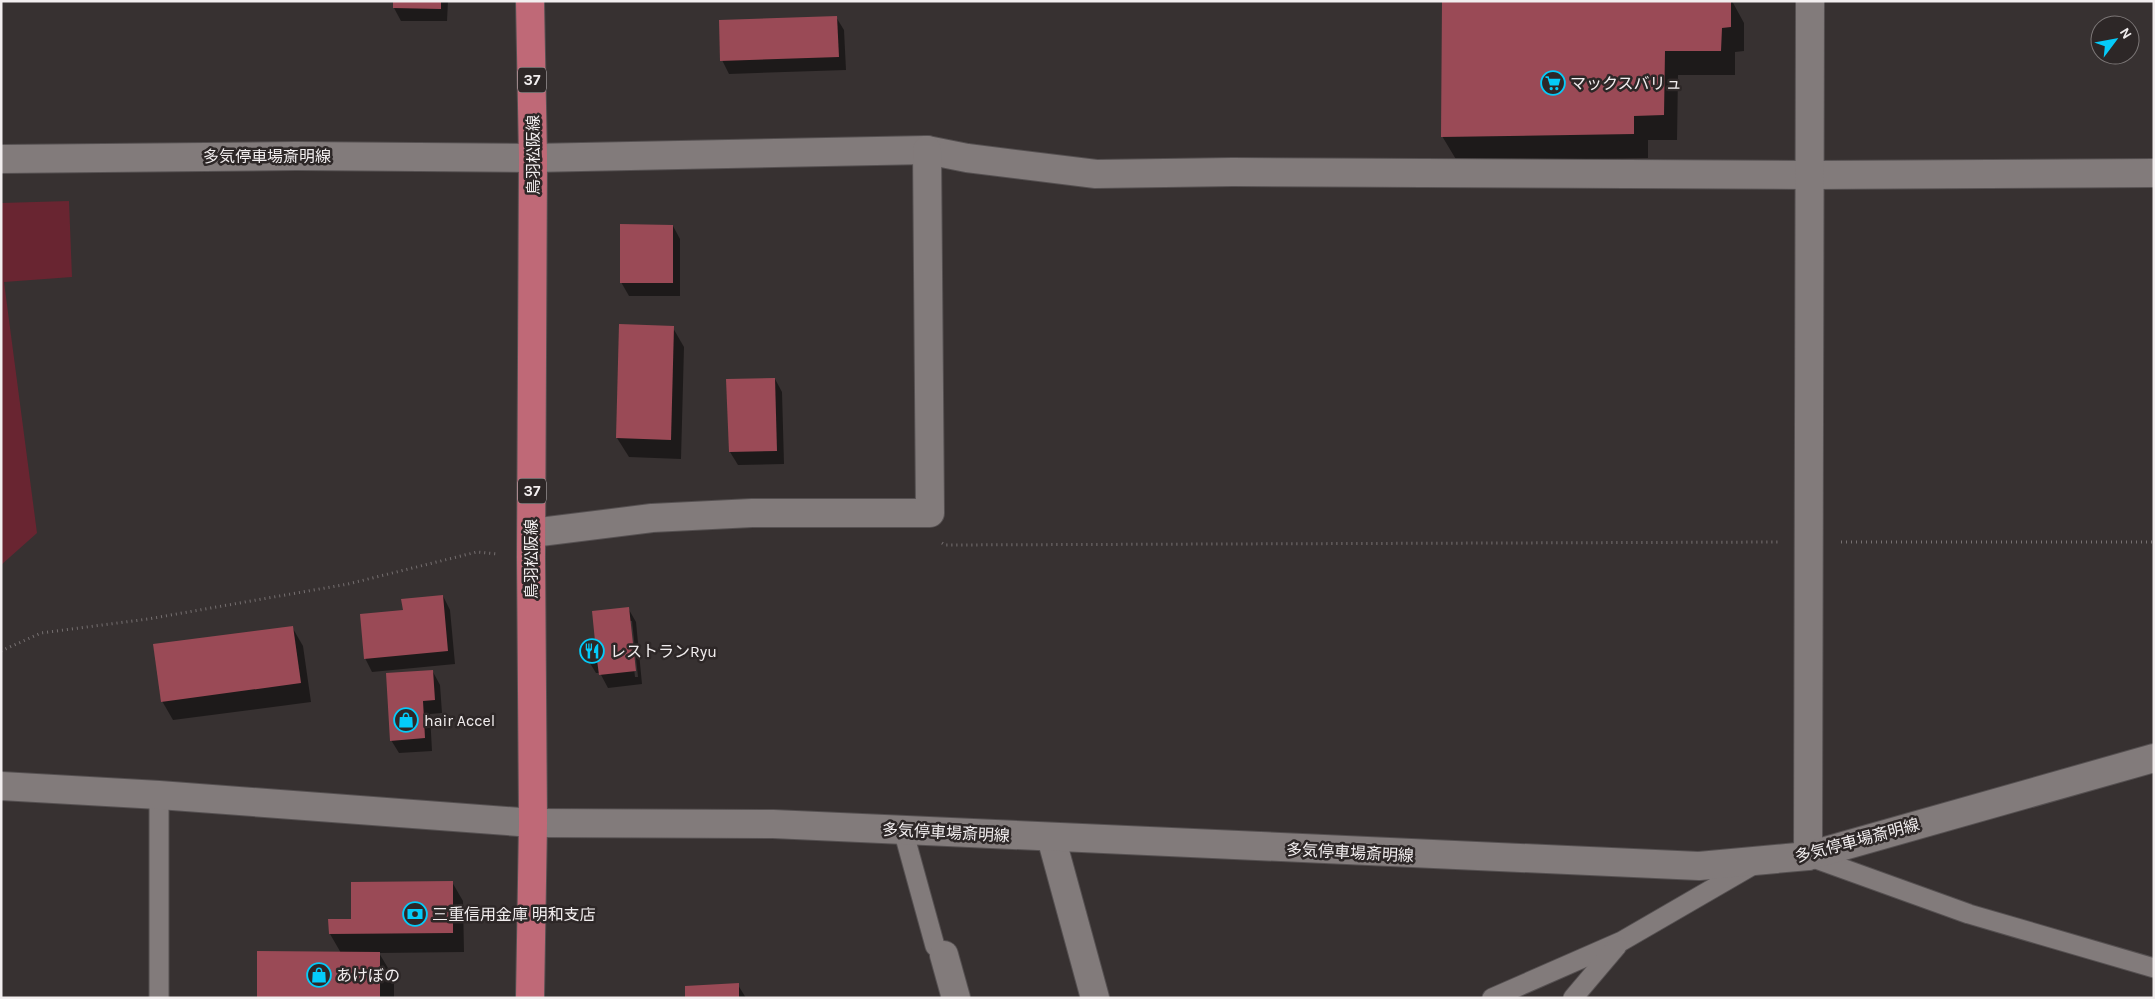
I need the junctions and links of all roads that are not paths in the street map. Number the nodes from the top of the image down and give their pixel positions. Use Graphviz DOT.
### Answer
graph roads {
  1 [pos="530,1"];
  2 [pos="1810,1"];
  3 [pos="927,150"];
  4 [pos="533,158"];
  5 [pos="1,159"];
  6 [pos="2154,173"];
  7 [pos="1809,175"];
  8 [pos="531,545"];
  9 [pos="2154,758"];
  10 [pos="1,786"];
  11 [pos="159,795"];
  12 [pos="532,823"];
  13 [pos="904,830"];
  14 [pos="1052,838"];
  15 [pos="1808,856"];
  16 [pos="1758,862"];
  17 [pos="1622,941"];
  18 [pos="944,955"];
  19 [pos="2154,968"];
  20 [pos="160,998"];
  21 [pos="530,998"];
  22 [pos="956,998"];
  23 [pos="1096,998"];
  24 [pos="1492,998"];
  25 [pos="1573,998"];
  1 -- 4 [label="main road, 鳥羽松阪線 / 37"];
  2 -- 7 [label="street"];
  3 -- 4 [label="street, 多気停車場斎明線"];
  3 -- 7 [label="street, 多気停車場斎明線"];
  3 -- 8 [label="street"];
  4 -- 5 [label="street, 多気停車場斎明線"];
  4 -- 8 [label="main road, 鳥羽松阪線 / 37"];
  6 -- 7 [label="street, 多気停車場斎明線"];
  7 -- 15 [label="street"];
  8 -- 12 [label="main road, 鳥羽松阪線 / 37"];
  9 -- 15 [label="street, 多気停車場斎明線"];
  10 -- 11 [label="street, 多気停車場斎明線"];
  11 -- 12 [label="street, 多気停車場斎明線"];
  11 -- 20 [label="lane"];
  12 -- 13 [label="street, 多気停車場斎明線"];
  12 -- 21 [label="main road, 鳥羽松阪線 / 37"];
  13 -- 14 [label="street, 多気停車場斎明線"];
  13 -- 18 [label="lane"];
  14 -- 16 [label="street, 多気停車場斎明線"];
  14 -- 23 [label="street"];
  15 -- 16 [label="street, 多気停車場斎明線"];
  15 -- 19 [label="lane"];
  16 -- 17 [label="lane"];
  17 -- 24 [label="lane"];
  17 -- 25 [label="lane"];
  18 -- 22 [label="street"];
}
